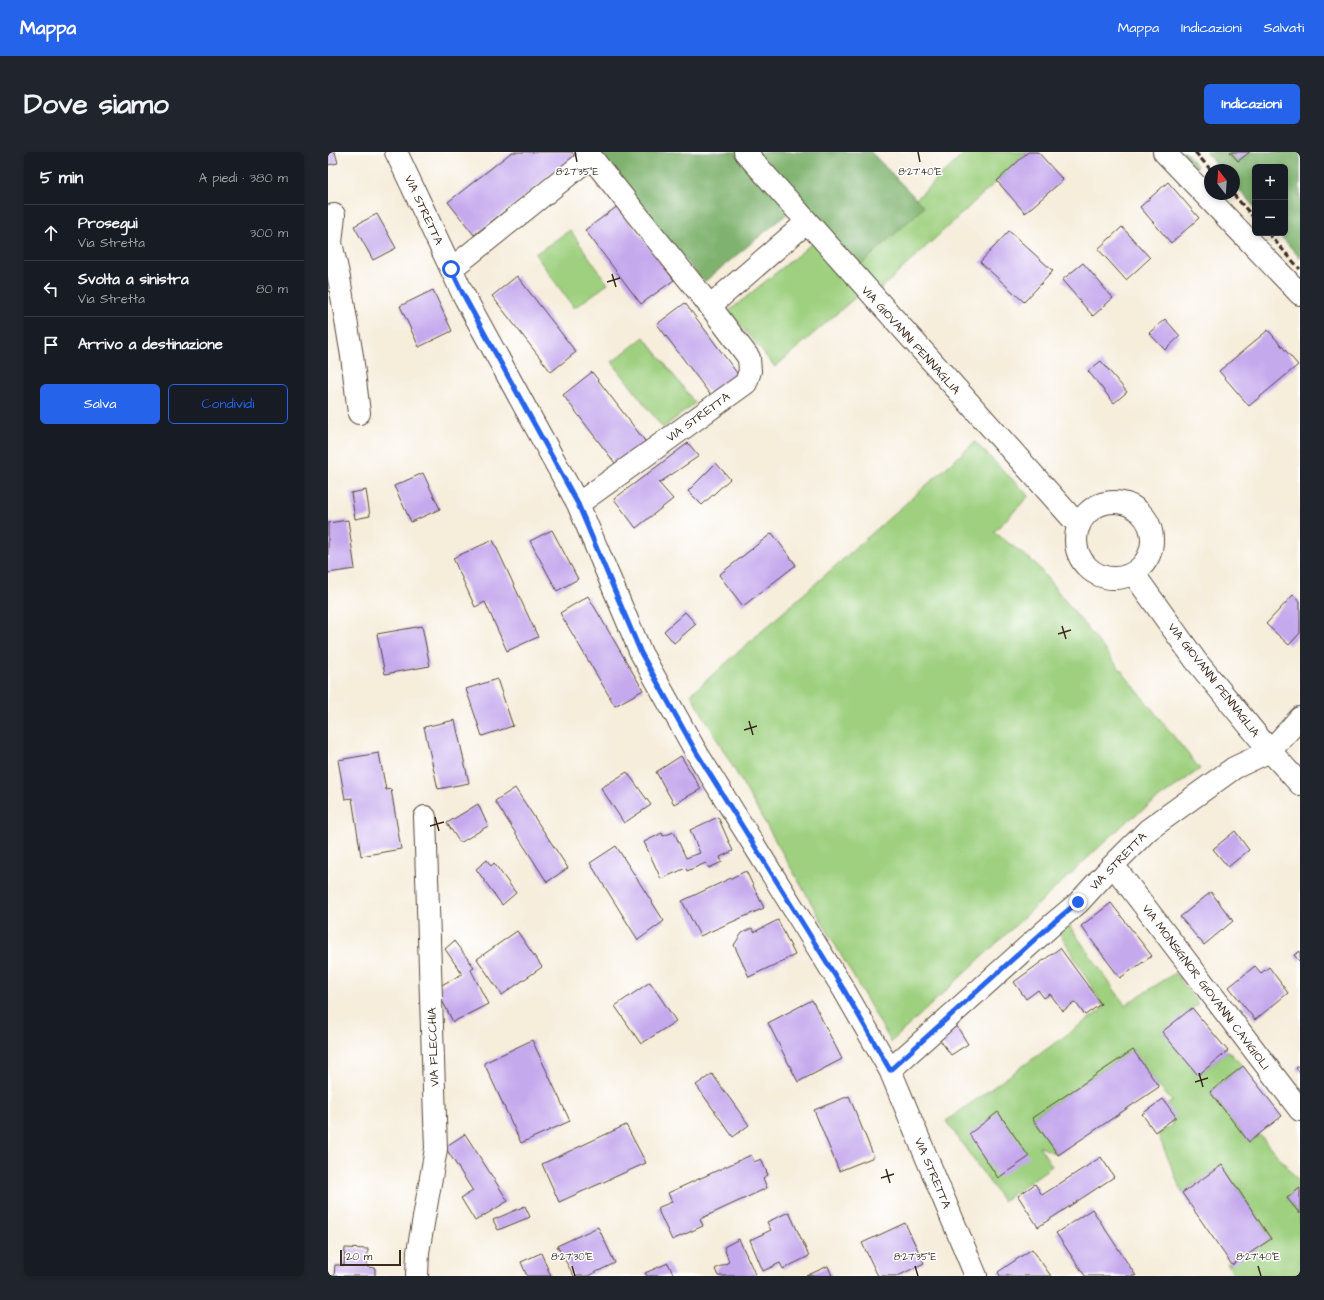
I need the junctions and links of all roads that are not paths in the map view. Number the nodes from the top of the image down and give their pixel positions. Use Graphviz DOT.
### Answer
graph roads {
  1 [pos="396,152"];
  2 [pos="745,152"];
  3 [pos="1164,152"];
  4 [pos="589,155"];
  5 [pos="331,216"];
  6 [pos="807,222"];
  7 [pos="451,269"];
  8 [pos="1300,294"];
  9 [pos="710,306"];
  10 [pos="359,413"];
  11 [pos="578,504"];
  12 [pos="1079,526"];
  13 [pos="1132,573"];
  14 [pos="1300,718"];
  15 [pos="1270,751"];
  16 [pos="1300,784"];
  17 [pos="424,817"];
  18 [pos="1113,865"];
  19 [pos="890,1070"];
  20 [pos="1300,1110"];
  21 [pos="417,1276"];
  22 [pos="976,1276"];
  1 -- 7 [label="street, VIA STRETTA"];
  2 -- 6 [label="street, VIA GIOVANNI PENNAGLIA"];
  3 -- 8 [label="street"];
  4 -- 7 [label="street, VIA STRETTA"];
  4 -- 9 [label="street, VIA STRETTA"];
  5 -- 10 [label="street"];
  6 -- 9 [label="street"];
  6 -- 12 [label="street, VIA GIOVANNI PENNAGLIA"];
  7 -- 11 [label="street, VIA STRETTA"];
  9 -- 11 [label="street, VIA STRETTA"];
  11 -- 19 [label="street, VIA STRETTA"];
  12 -- 13 [label="street"];
  12 -- 13 [label="street"];
  13 -- 15 [label="street, VIA GIOVANNI PENNAGLIA"];
  14 -- 15 [label="street"];
  15 -- 16 [label="street, VIA GIOVANNI PENNAGLIA"];
  15 -- 18 [label="street, VIA STRETTA"];
  17 -- 21 [label="street, VIA FLECCHIA"];
  18 -- 19 [label="street, VIA STRETTA"];
  18 -- 20 [label="street, VIA MONSIGNOR GIOVANNI CAVIGIOLI"];
  19 -- 22 [label="street, VIA STRETTA"];
}
